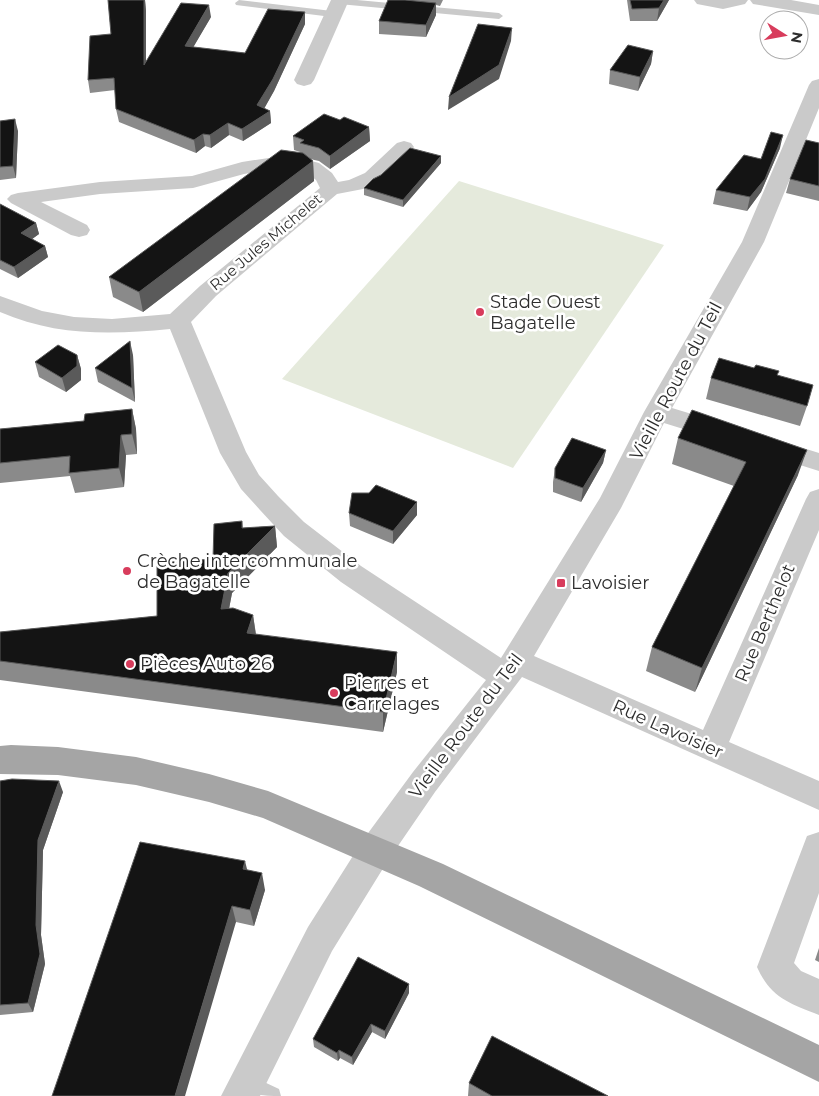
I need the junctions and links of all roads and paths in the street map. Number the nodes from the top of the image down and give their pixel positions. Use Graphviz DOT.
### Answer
graph roads {
  1 [pos="703,0"];
  2 [pos="739,0"];
  3 [pos="759,0"];
  4 [pos="239,3"];
  5 [pos="337,5"];
  6 [pos="819,10"];
  7 [pos="499,16"];
  8 [pos="304,80"];
  9 [pos="819,85"];
  10 [pos="404,147"];
  11 [pos="330,189"];
  12 [pos="79,230"];
  13 [pos="0,303"];
  14 [pos="178,320"];
  15 [pos="657,412"];
  16 [pos="819,462"];
  17 [pos="819,499"];
  18 [pos="811,539"];
  19 [pos="511,670"];
  20 [pos="712,748"];
  21 [pos="4,758"];
  22 [pos="819,796"];
  23 [pos="819,847"];
  24 [pos="375,851"];
  25 [pos="819,997"];
  26 [pos="819,1064"];
  27 [pos="253,1092"];
  1 -- 2 [label="street"];
  3 -- 6 [label="street"];
  4 -- 5 [label="lane"];
  5 -- 7 [label="lane"];
  5 -- 8 [label="street"];
  9 -- 15 [label="street, Vieille Route du Teil"];
  10 -- 11 [label="street"];
  11 -- 12 [label="street, Rue Jules Michelet"];
  11 -- 14 [label="street, Rue Jules Michelet"];
  13 -- 14 [label="street"];
  14 -- 19 [label="street, Rue Lavoisier"];
  15 -- 16 [label="street"];
  15 -- 19 [label="street, Vieille Route du Teil"];
  17 -- 18 [label="street, Rue Berthelot"];
  18 -- 20 [label="street, Rue Berthelot"];
  19 -- 20 [label="street, Rue Lavoisier"];
  19 -- 24 [label="street, Vieille Route du Teil"];
  20 -- 22 [label="street, Rue Lavoisier"];
  21 -- 24 [label="main road"];
  23 -- 25 [label="street"];
  24 -- 26 [label="main road"];
  24 -- 27 [label="street, Vieille Route du Teil"];
}
